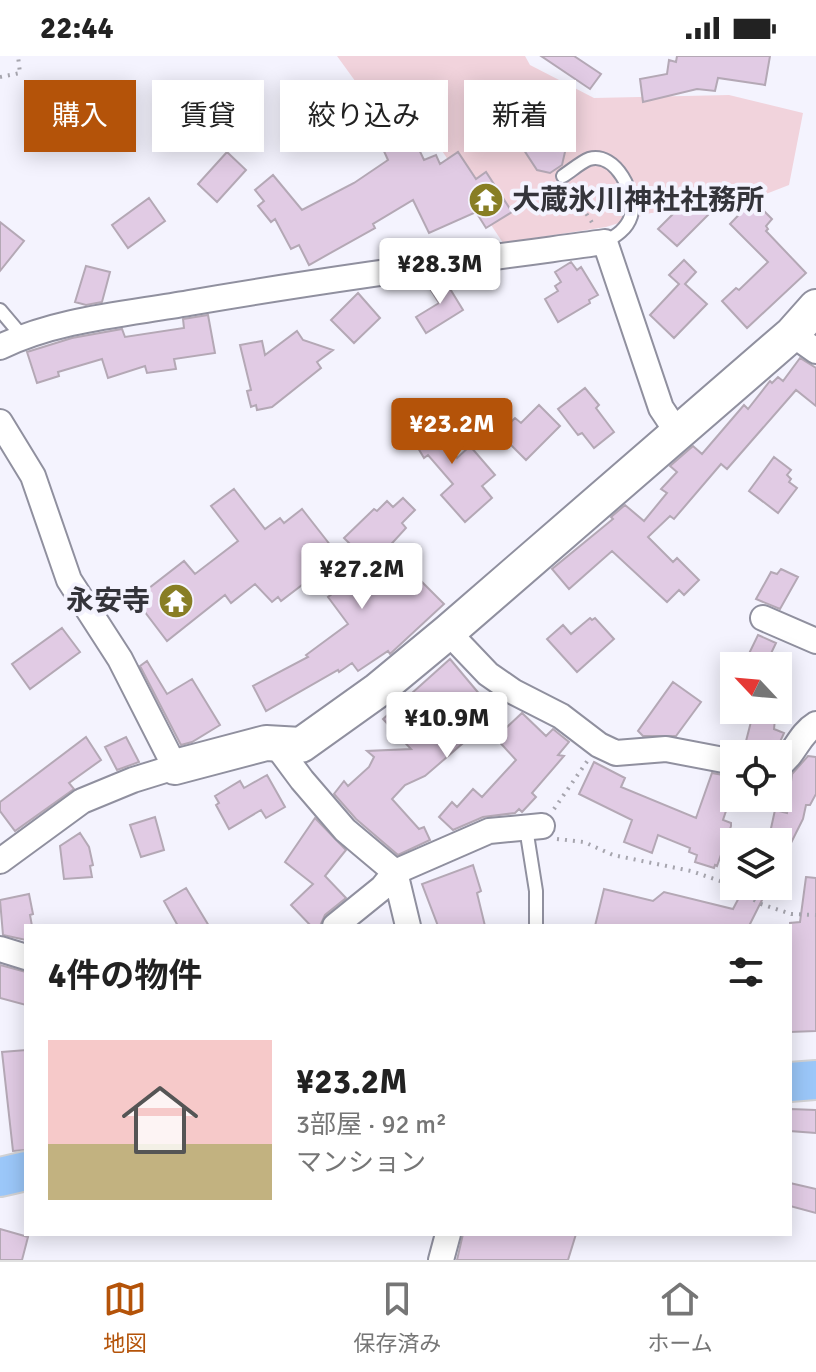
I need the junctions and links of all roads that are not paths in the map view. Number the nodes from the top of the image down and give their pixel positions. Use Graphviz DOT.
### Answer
graph roads {
  1 [pos="563,176"];
  2 [pos="605,242"];
  3 [pos="816,307"];
  4 [pos="0,310"];
  5 [pos="11,342"];
  6 [pos="804,342"];
  7 [pos="0,422"];
  8 [pos="677,432"];
  9 [pos="763,618"];
  10 [pos="448,632"];
  11 [pos="816,641"];
  12 [pos="816,724"];
  13 [pos="276,745"];
  14 [pos="792,752"];
  15 [pos="720,759"];
  16 [pos="175,767"];
  17 [pos="532,831"];
  18 [pos="0,861"];
  19 [pos="395,872"];
  20 [pos="337,924"];
  21 [pos="408,924"];
  22 [pos="536,924"];
  23 [pos="0,949"];
  24 [pos="24,956"];
  25 [pos="816,1080"];
  26 [pos="792,1082"];
  27 [pos="24,1171"];
  28 [pos="0,1177"];
  29 [pos="447,1236"];
  30 [pos="441,1260"];
  1 -- 2 [label="lane"];
  2 -- 5 [label="street"];
  2 -- 8 [label="street"];
  3 -- 6 [label="street"];
  4 -- 5 [label="lane"];
  6 -- 8 [label="street"];
  7 -- 16 [label="street"];
  8 -- 10 [label="street"];
  9 -- 11 [label="street"];
  10 -- 13 [label="street"];
  10 -- 15 [label="street"];
  12 -- 14 [label="street"];
  13 -- 16 [label="street"];
  13 -- 19 [label="street"];
  16 -- 18 [label="street"];
  17 -- 19 [label="street"];
  17 -- 22 [label="lane"];
  19 -- 20 [label="street"];
  19 -- 21 [label="street"];
  23 -- 24 [label="street"];
  25 -- 26 [label="main road"];
  27 -- 28 [label="main road"];
  29 -- 30 [label="street"];
}
